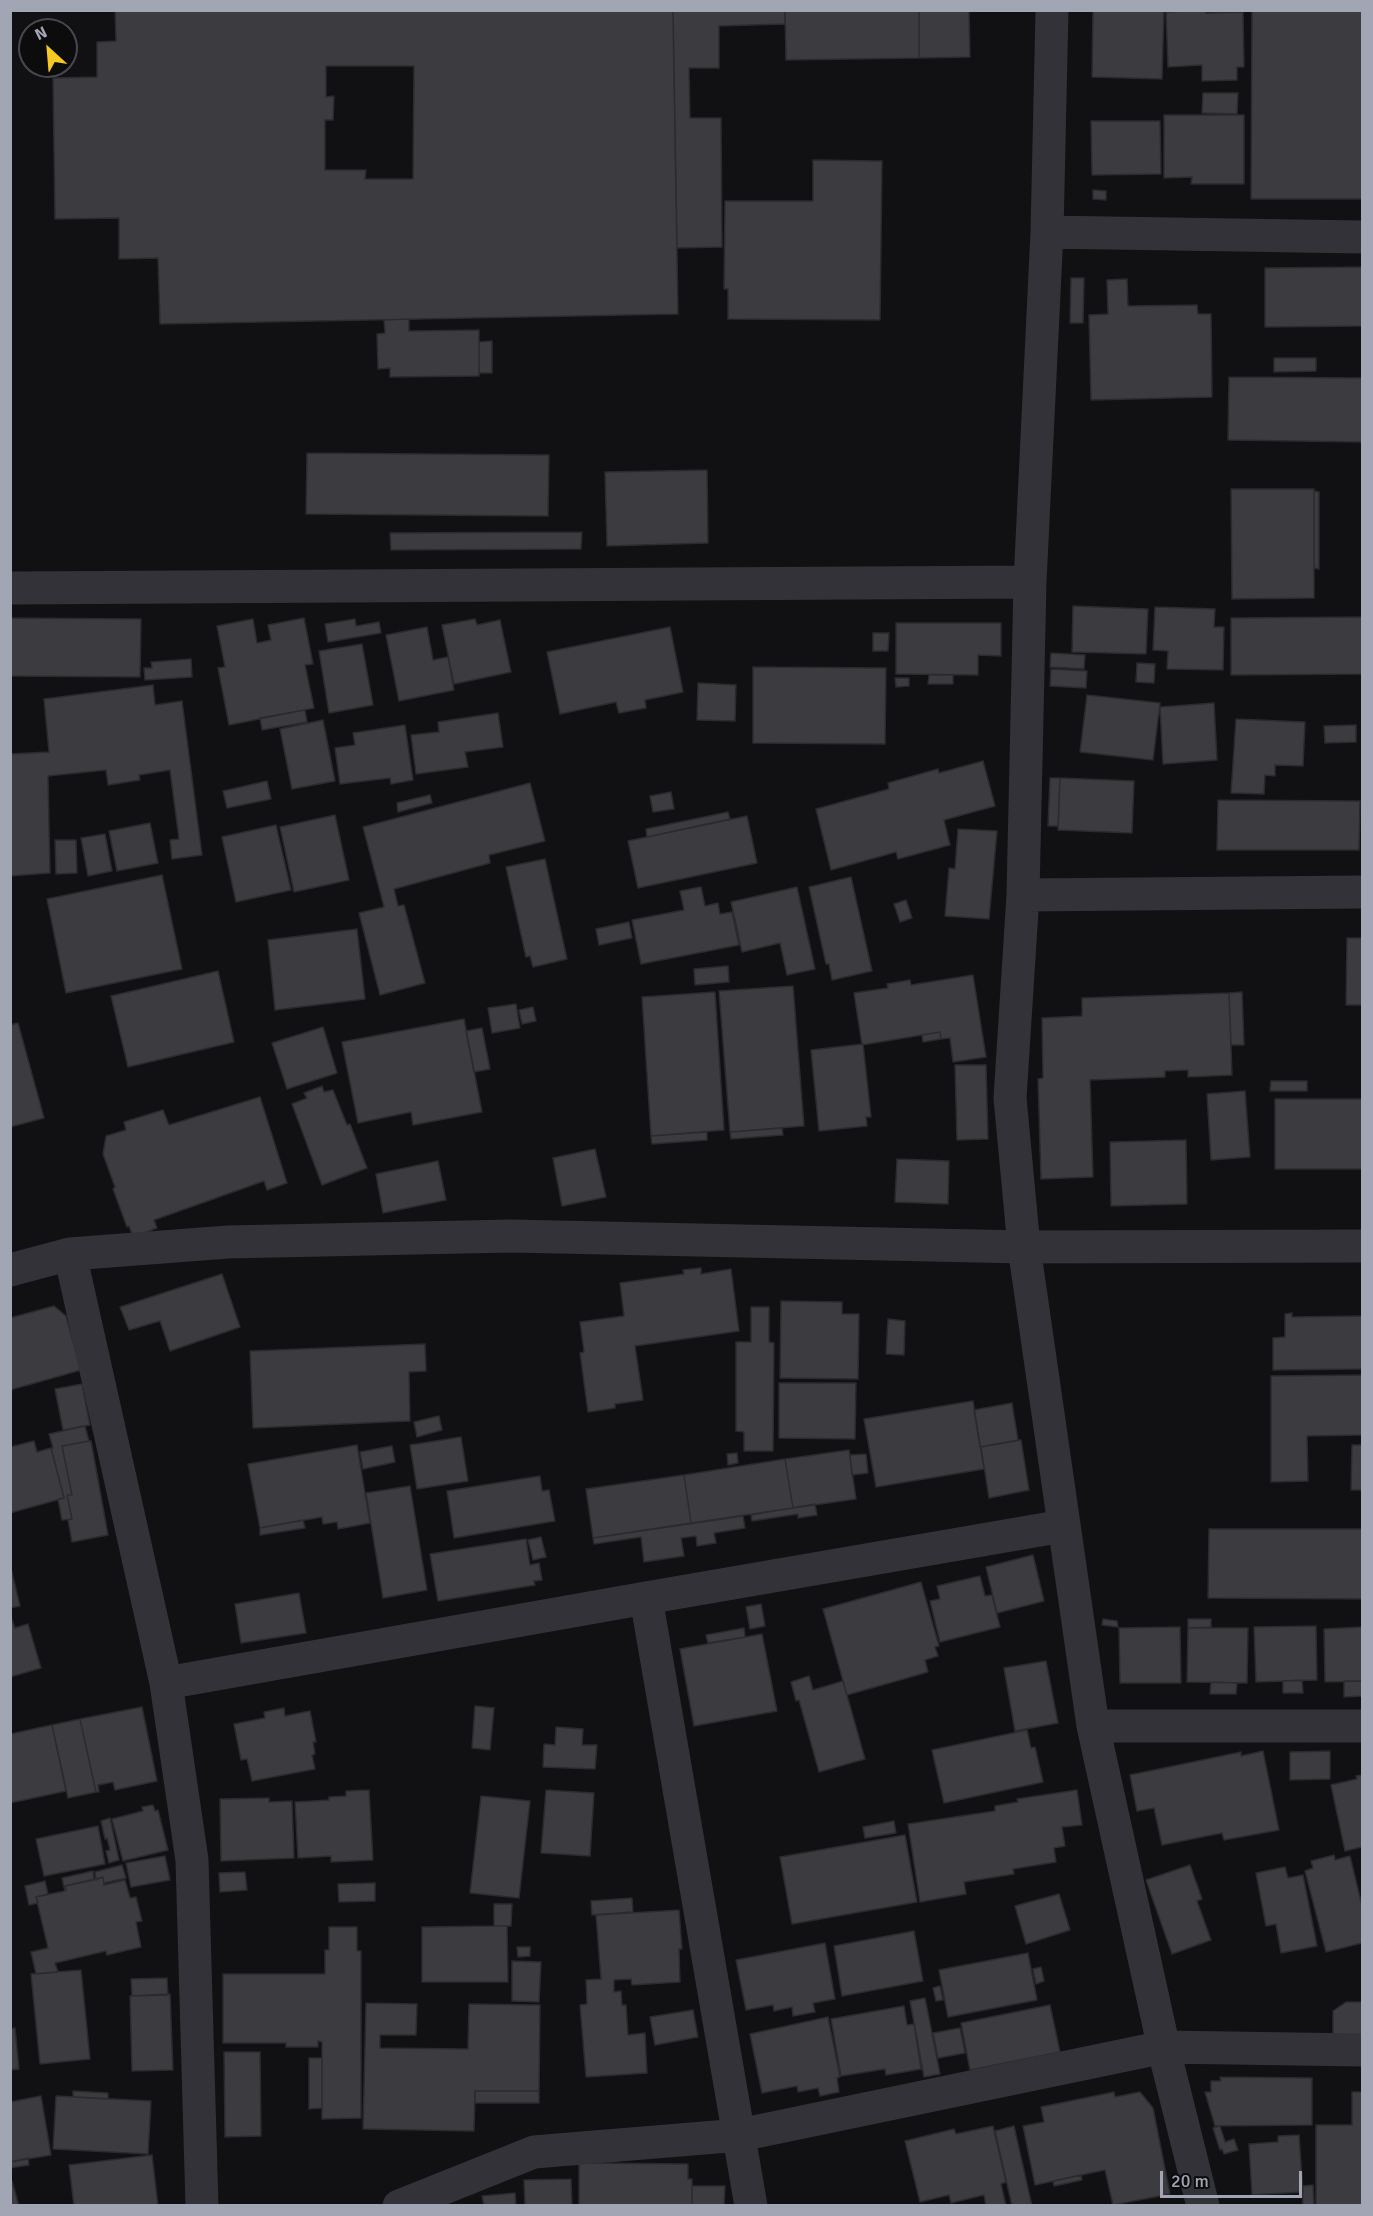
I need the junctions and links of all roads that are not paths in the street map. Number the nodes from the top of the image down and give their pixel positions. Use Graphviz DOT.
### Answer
graph roads {
  1 [pos="1052,10"];
  2 [pos="1047,232"];
  3 [pos="1362,237"];
  4 [pos="1030,582"];
  5 [pos="10,588"];
  6 [pos="1362,892"];
  7 [pos="1023,895"];
  8 [pos="1362,1246"];
  9 [pos="1024,1247"];
  10 [pos="70,1254"];
  11 [pos="10,1270"];
  12 [pos="1064,1526"];
  13 [pos="646,1598"];
  14 [pos="166,1683"];
  15 [pos="1093,1726"];
  16 [pos="1362,1726"];
  17 [pos="1164,2047"];
  18 [pos="1362,2050"];
  19 [pos="740,2135"];
  20 [pos="202,2205"];
  21 [pos="399,2205"];
  22 [pos="751,2205"];
  23 [pos="1203,2205"];
  1 -- 2 [label="street"];
  2 -- 3 [label="street"];
  2 -- 4 [label="street"];
  4 -- 5 [label="street"];
  4 -- 7 [label="street"];
  6 -- 7 [label="street"];
  7 -- 9 [label="street"];
  8 -- 9 [label="street"];
  9 -- 10 [label="street"];
  9 -- 12 [label="street"];
  10 -- 11 [label="street"];
  10 -- 14 [label="street"];
  12 -- 13 [label="street"];
  12 -- 15 [label="street"];
  13 -- 14 [label="street"];
  13 -- 19 [label="street"];
  14 -- 20 [label="street"];
  15 -- 16 [label="street"];
  15 -- 17 [label="street"];
  17 -- 18 [label="street"];
  17 -- 19 [label="street"];
  17 -- 23 [label="street"];
  19 -- 21 [label="street"];
  19 -- 22 [label="street"];
}
